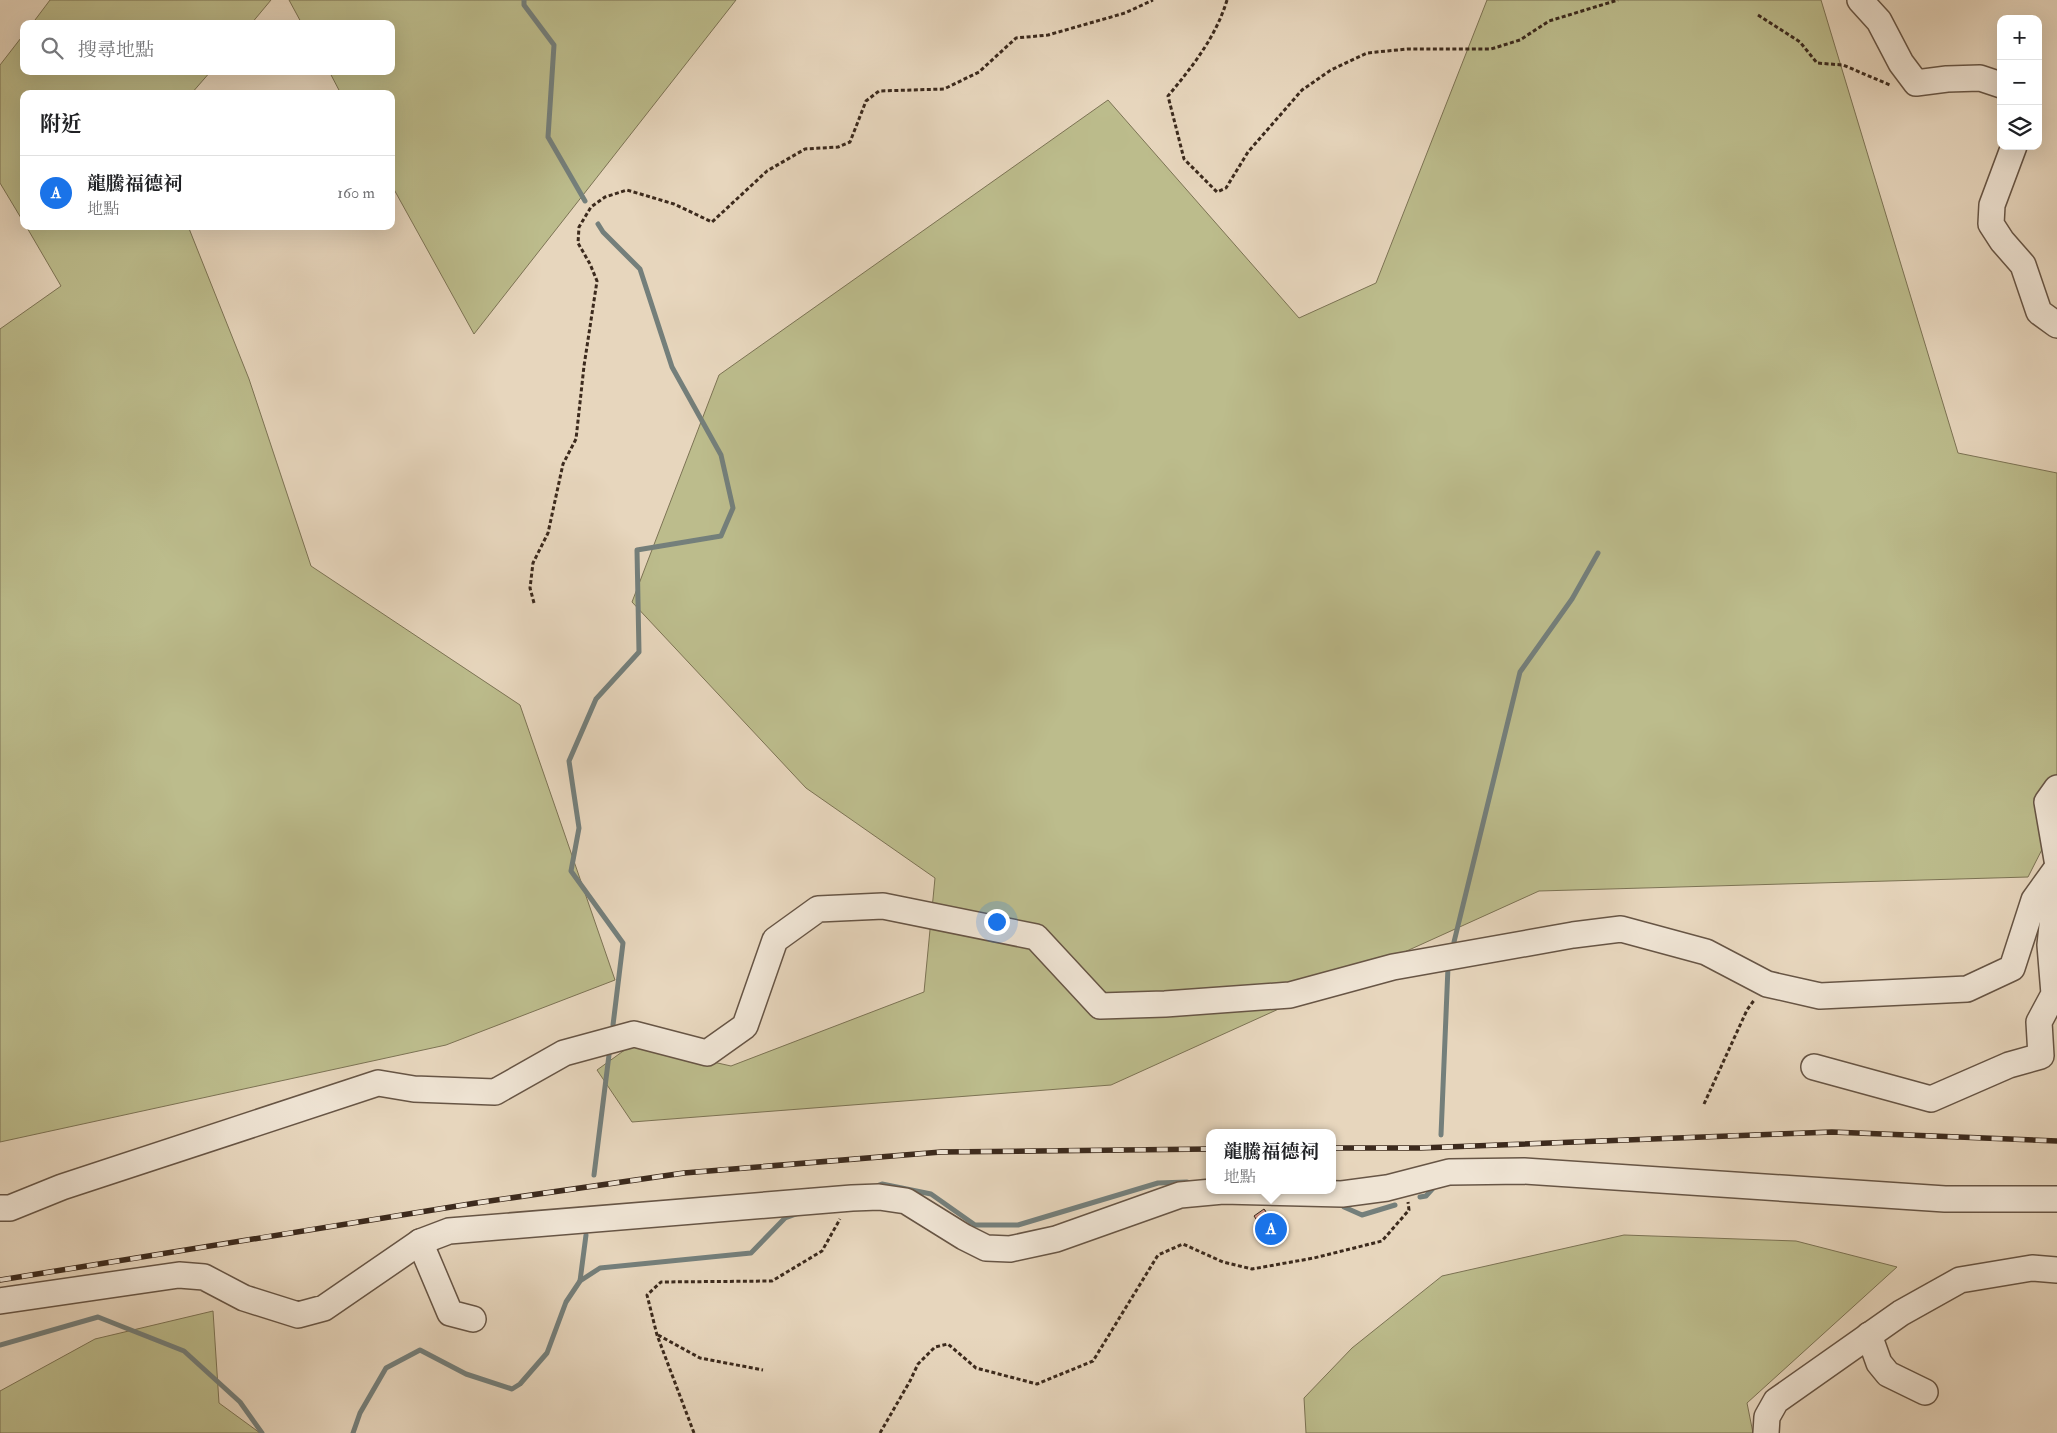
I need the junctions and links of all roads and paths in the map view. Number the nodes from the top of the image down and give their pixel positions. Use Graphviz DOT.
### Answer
graph roads {
  1 [pos="1153,0"];
  2 [pos="1227,0"];
  3 [pos="1618,0"];
  4 [pos="1860,0"];
  5 [pos="1758,15"];
  6 [pos="1916,83"];
  7 [pos="1997,84"];
  8 [pos="2013,150"];
  9 [pos="2057,325"];
  10 [pos="534,603"];
  11 [pos="2057,788"];
  12 [pos="2057,860"];
  13 [pos="2057,868"];
  14 [pos="2057,877"];
  15 [pos="1767,984"];
  16 [pos="2049,1057"];
  17 [pos="1814,1067"];
  18 [pos="1704,1104"];
  19 [pos="1406,1183"];
  20 [pos="1206,1193"];
  21 [pos="1336,1194"];
  22 [pos="852,1198"];
  23 [pos="2057,1199"];
  24 [pos="0,1208"];
  25 [pos="420,1242"];
  26 [pos="2057,1270"];
  27 [pos="0,1301"];
  28 [pos="473,1319"];
  29 [pos="657,1335"];
  30 [pos="1869,1335"];
  31 [pos="763,1370"];
  32 [pos="1925,1392"];
  33 [pos="694,1433"];
  34 [pos="880,1433"];
  35 [pos="1766,1433"];
  1 -- 10 [label="path"];
  2 -- 3 [label="path"];
  4 -- 6 [label="street"];
  5 -- 6 [label="path"];
  6 -- 7 [label="street"];
  8 -- 9 [label="street"];
  11 -- 12 [label="street"];
  13 -- 15 [label="street"];
  14 -- 16 [label="street"];
  15 -- 18 [label="path"];
  15 -- 24 [label="street"];
  16 -- 17 [label="street"];
  19 -- 21 [label="street"];
  19 -- 23 [label="street"];
  19 -- 34 [label="path"];
  20 -- 22 [label="street"];
  22 -- 25 [label="street"];
  22 -- 29 [label="path"];
  25 -- 27 [label="street"];
  25 -- 28 [label="street"];
  26 -- 30 [label="street"];
  29 -- 31 [label="path"];
  29 -- 33 [label="path"];
  30 -- 32 [label="street"];
  30 -- 35 [label="street"];
}
